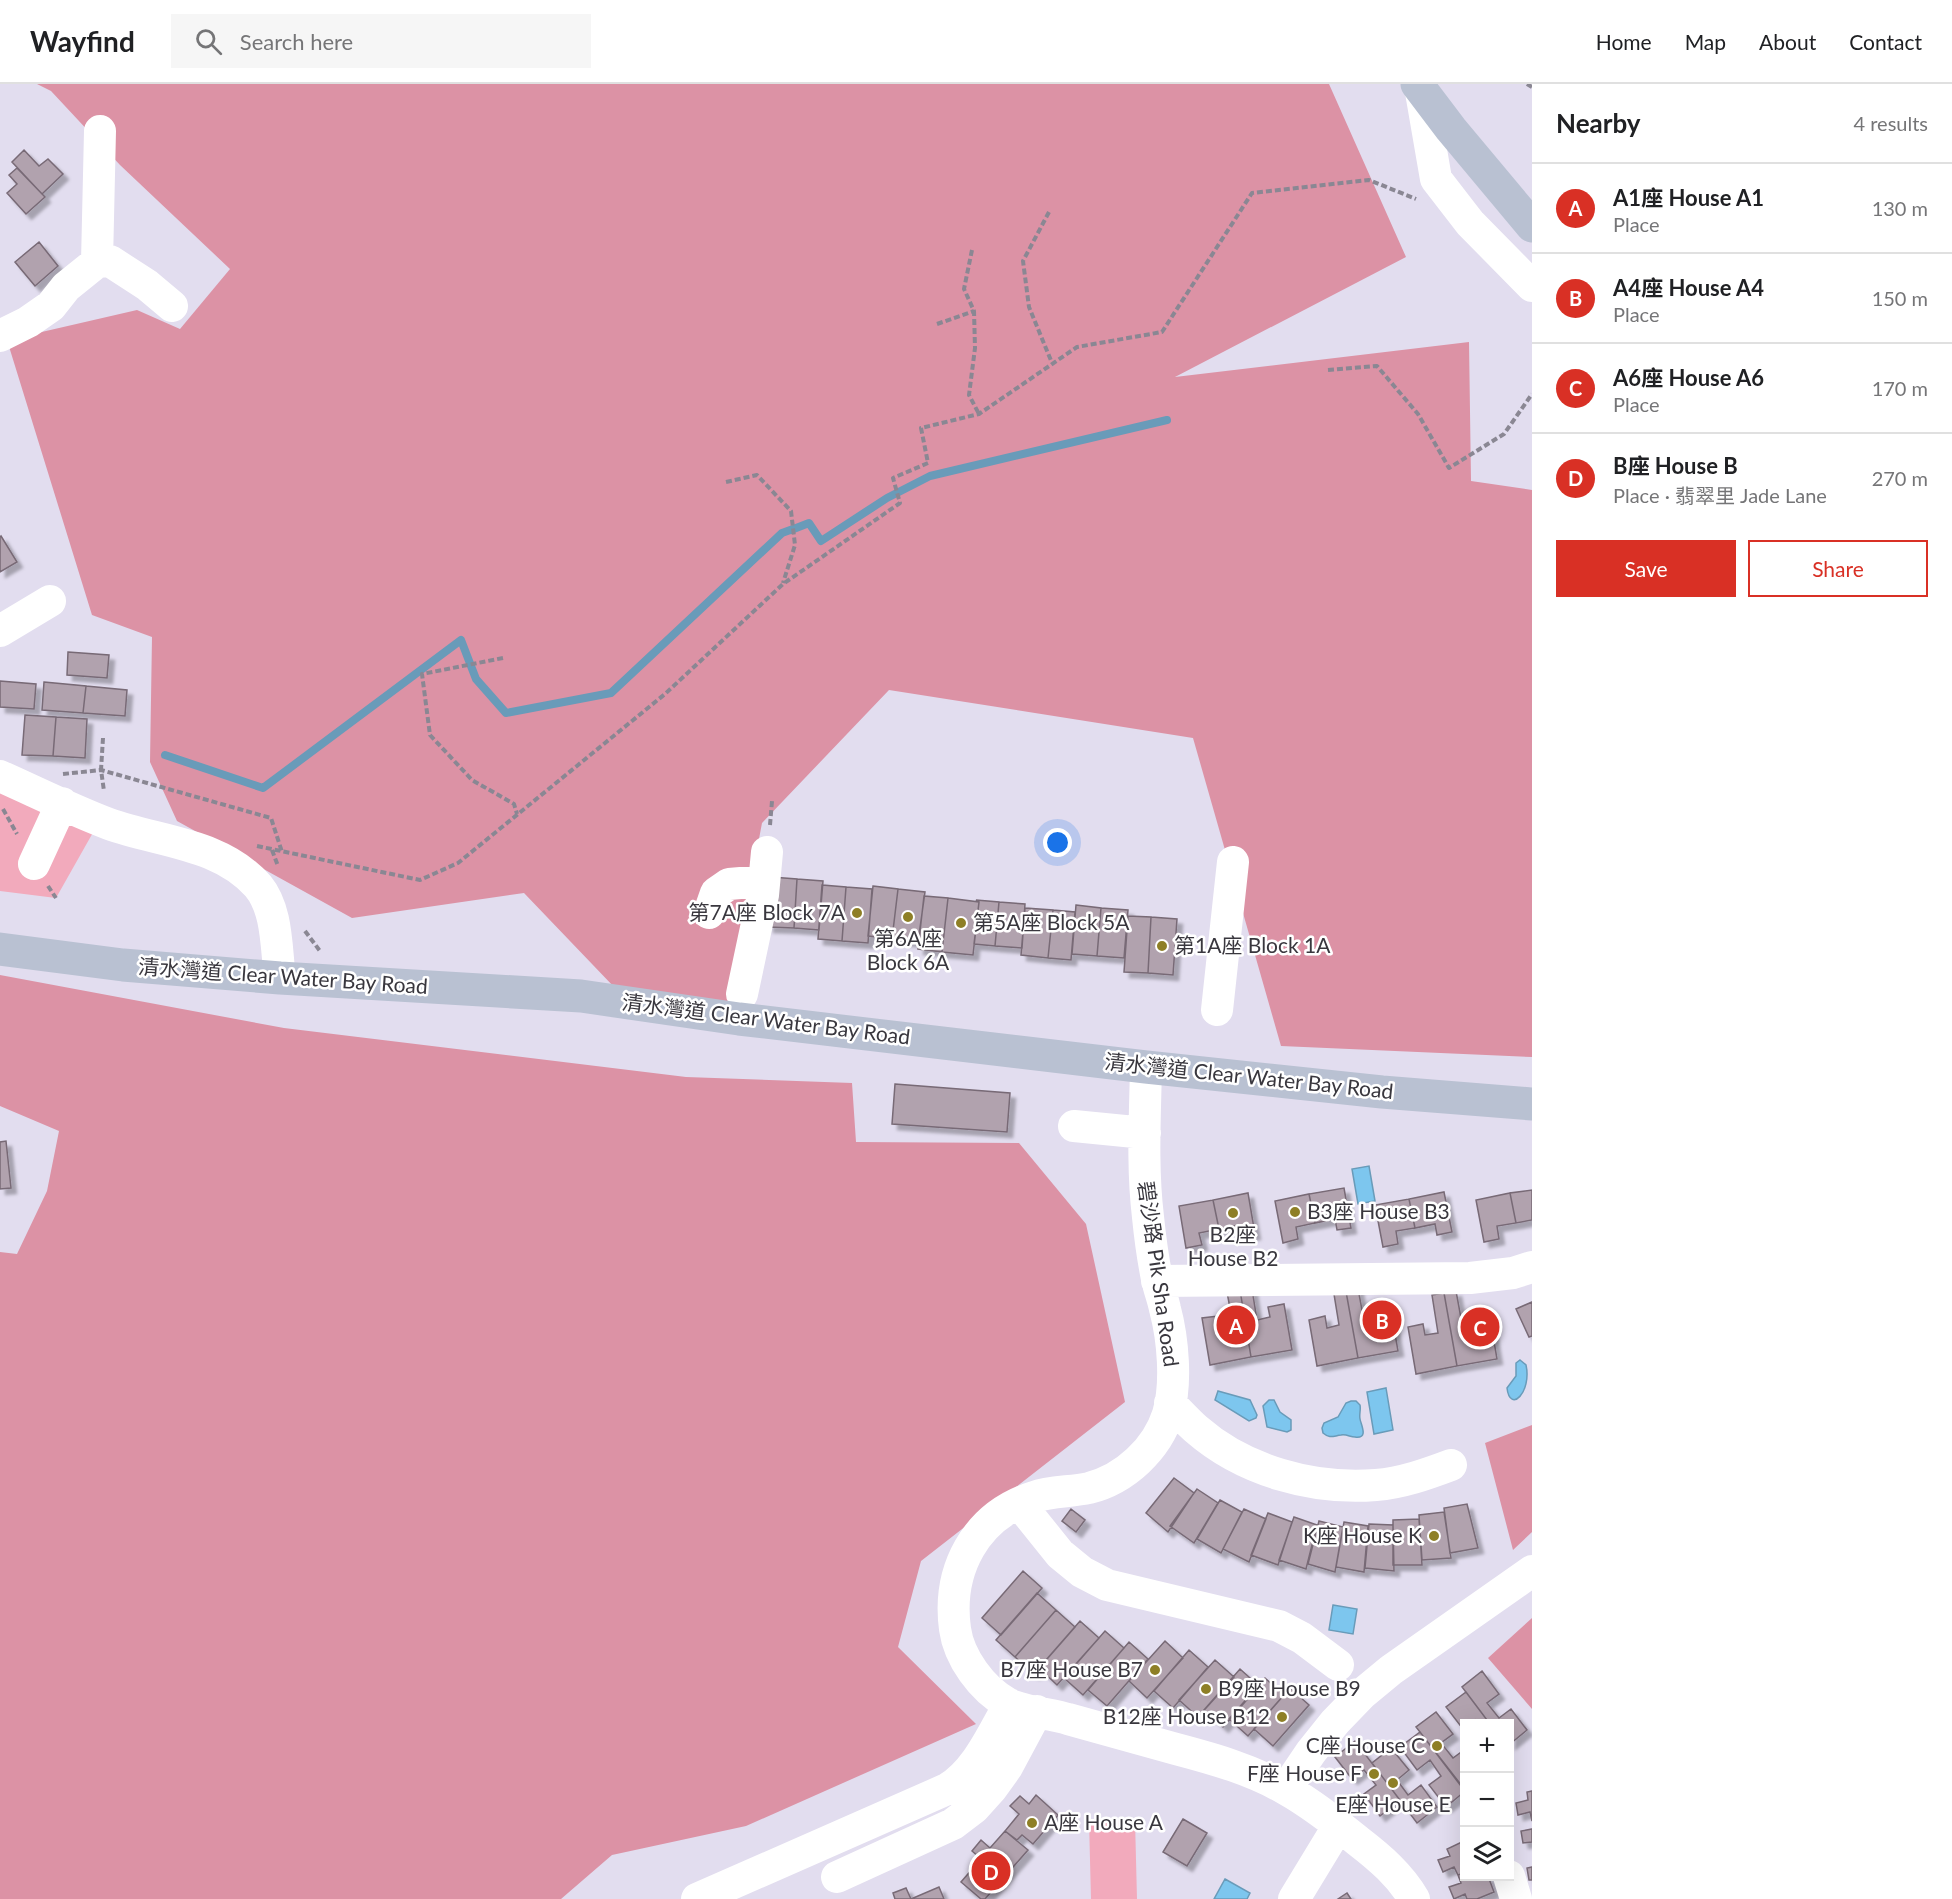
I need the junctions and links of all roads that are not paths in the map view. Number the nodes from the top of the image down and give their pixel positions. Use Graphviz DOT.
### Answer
graph roads {
  1 [pos="1419,88"];
  2 [pos="100,131"];
  3 [pos="1532,226"];
  4 [pos="97,262"];
  5 [pos="1532,286"];
  6 [pos="172,306"];
  7 [pos="0,336"];
  8 [pos="50,601"];
  9 [pos="0,631"];
  10 [pos="0,776"];
  11 [pos="62,803"];
  12 [pos="1233,862"];
  13 [pos="34,864"];
  14 [pos="709,913"];
  15 [pos="0,950"];
  16 [pos="280,978"];
  17 [pos="742,994"];
  18 [pos="1217,1010"];
  19 [pos="1146,1067"];
  20 [pos="1532,1104"];
  21 [pos="1074,1126"];
  22 [pos="1145,1133"];
  23 [pos="1532,1267"];
  24 [pos="1157,1281"];
  25 [pos="1170,1404"];
  26 [pos="1451,1465"];
  27 [pos="1019,1503"];
  28 [pos="1532,1571"];
  29 [pos="1338,1665"];
  30 [pos="1023,1708"];
  31 [pos="1286,1789"];
  32 [pos="1339,1825"];
  33 [pos="837,1877"];
  34 [pos="1511,1881"];
  35 [pos="697,1899"];
  36 [pos="1294,1899"];
  37 [pos="1414,1899"];
  38 [pos="1516,1899"];
  1 -- 3 [label="main road"];
  1 -- 5 [label="street"];
  2 -- 4 [label="street"];
  4 -- 6 [label="street"];
  4 -- 7 [label="street"];
  8 -- 9 [label="street"];
  10 -- 11 [label="street"];
  11 -- 13 [label="street"];
  11 -- 16 [label="street"];
  12 -- 18 [label="street"];
  14 -- 17 [label="street"];
  15 -- 16 [label="main road, 清水灣道 Clear Water Bay Road"];
  16 -- 19 [label="main road, 清水灣道 Clear Water Bay Road"];
  19 -- 20 [label="main road, 清水灣道 Clear Water Bay Road"];
  19 -- 22 [label="street, 碧沙路 Pik Sha Road"];
  21 -- 22 [label="street"];
  22 -- 24 [label="street, 碧沙路 Pik Sha Road"];
  23 -- 24 [label="street"];
  24 -- 25 [label="street, 碧沙路 Pik Sha Road"];
  25 -- 26 [label="street"];
  25 -- 27 [label="street, 碧沙路 Pik Sha Road"];
  27 -- 29 [label="street"];
  27 -- 30 [label="street, 碧沙路 Pik Sha Road"];
  28 -- 31 [label="street"];
  30 -- 31 [label="street, 碧沙路 Pik Sha Road"];
  30 -- 33 [label="street"];
  30 -- 35 [label="street"];
  31 -- 32 [label="street, 碧沙路 Pik Sha Road"];
  32 -- 36 [label="street"];
  32 -- 37 [label="street, 碧沙路 Pik Sha Road"];
  34 -- 38 [label="street"];
}
